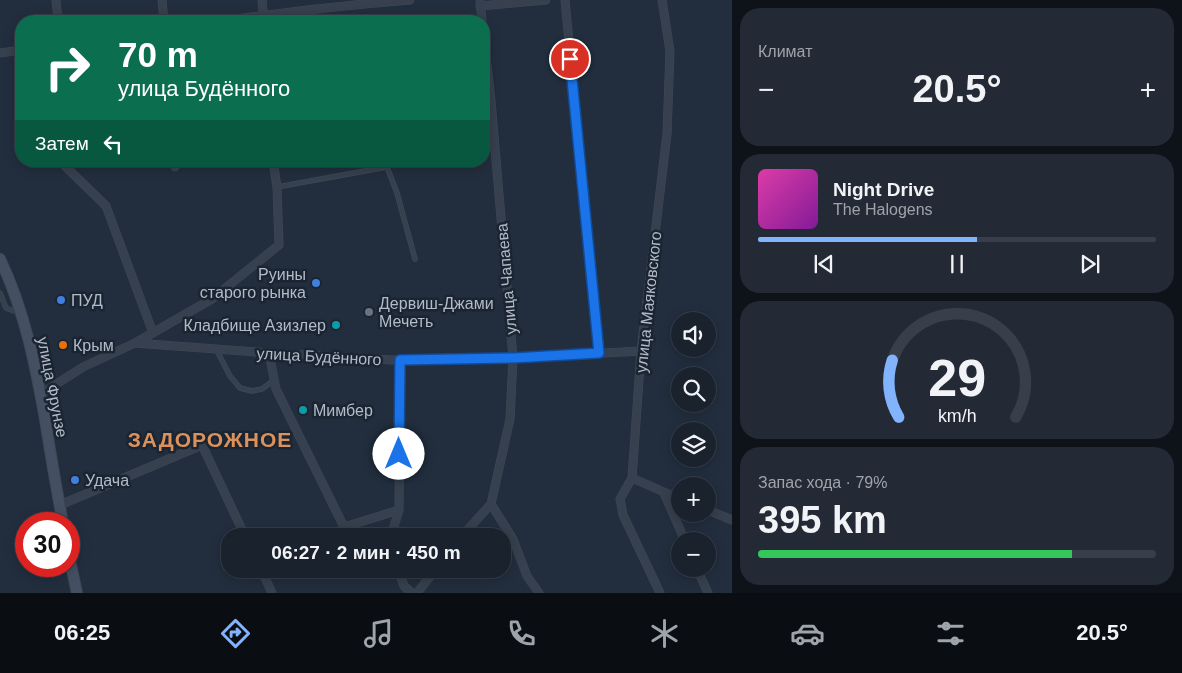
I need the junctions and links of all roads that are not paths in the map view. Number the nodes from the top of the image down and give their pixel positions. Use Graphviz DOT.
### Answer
graph roads {
  1 [pos="56,0"];
  2 [pos="162,0"];
  3 [pos="262,0"];
  4 [pos="410,0"];
  5 [pos="546,0"];
  6 [pos="565,0"];
  7 [pos="662,0"];
  8 [pos="362,2"];
  9 [pos="480,3"];
  10 [pos="57,15"];
  11 [pos="163,15"];
  12 [pos="263,15"];
  13 [pos="282,15"];
  14 [pos="15,51"];
  15 [pos="0,53"];
  16 [pos="490,132"];
  17 [pos="67,167"];
  18 [pos="274,167"];
  19 [pos="382,167"];
  20 [pos="387,167"];
  21 [pos="277,187"];
  22 [pos="0,259"];
  23 [pos="415,259"];
  24 [pos="0,293"];
  25 [pos="22,315"];
  26 [pos="153,333"];
  27 [pos="135,343"];
  28 [pos="216,349"];
  29 [pos="641,351"];
  30 [pos="269,353"];
  31 [pos="599,353"];
  32 [pos="513,358"];
  33 [pos="400,360"];
  34 [pos="274,380"];
  35 [pos="41,394"];
  36 [pos="632,478"];
  37 [pos="664,493"];
  38 [pos="671,496"];
  39 [pos="491,504"];
  40 [pos="60,505"];
  41 [pos="399,510"];
  42 [pos="61,512"];
  43 [pos="716,513"];
  44 [pos="732,520"];
  45 [pos="242,528"];
  46 [pos="393,528"];
  47 [pos="469,528"];
  48 [pos="681,532"];
  49 [pos="74,577"];
  50 [pos="701,577"];
  51 [pos="265,578"];
  52 [pos="401,578"];
  53 [pos="429,578"];
  54 [pos="536,592"];
  55 [pos="77,593"];
  56 [pos="272,593"];
  57 [pos="412,593"];
  58 [pos="417,593"];
  59 [pos="660,593"];
  60 [pos="708,593"];
  1 -- 10 [label="street"];
  2 -- 11 [label="street"];
  3 -- 12 [label="street"];
  4 -- 8 [label="street"];
  5 -- 9 [label="street"];
  6 -- 31 [label="street"];
  7 -- 29 [label="street, улица Маяковского"];
  8 -- 13 [label="street"];
  14 -- 15 [label="street"];
  16 -- 32 [label="street, улица Чапаева"];
  17 -- 26 [label="street"];
  18 -- 21 [label="street"];
  19 -- 21 [label="lane"];
  20 -- 23 [label="lane"];
  21 -- 26 [label="street"];
  22 -- 25 [label="main road, улица Фрунзе"];
  24 -- 25 [label="lane"];
  25 -- 35 [label="main road, улица Фрунзе"];
  26 -- 27 [label="street"];
  27 -- 28 [label="street, улица Будённого"];
  27 -- 35 [label="street, улица Будённого"];
  28 -- 30 [label="street, улица Будённого"];
  28 -- 34 [label="lane"];
  29 -- 31 [label="street, улица Будённого"];
  29 -- 36 [label="street, улица Маяковского"];
  30 -- 33 [label="street, улица Будённого"];
  30 -- 34 [label="street"];
  31 -- 32 [label="street, улица Будённого"];
  32 -- 33 [label="street, улица Будённого"];
  32 -- 39 [label="street, улица Чапаева"];
  33 -- 41 [label="street"];
  34 -- 41 [label="street"];
  35 -- 40 [label="main road, улица Фрунзе"];
  36 -- 37 [label="street"];
  36 -- 59 [label="street, улица Маяковского"];
  37 -- 38 [label="street"];
  37 -- 48 [label="street"];
  39 -- 47 [label="street, улица Чапаева"];
  39 -- 54 [label="street"];
  40 -- 42 [label="main road, улица Фрунзе"];
  40 -- 45 [label="street"];
  41 -- 46 [label="street"];
  43 -- 44 [label="street"];
  49 -- 55 [label="main road"];
  50 -- 60 [label="street"];
  51 -- 56 [label="street"];
  52 -- 57 [label="street"];
  53 -- 58 [label="street"];
}
